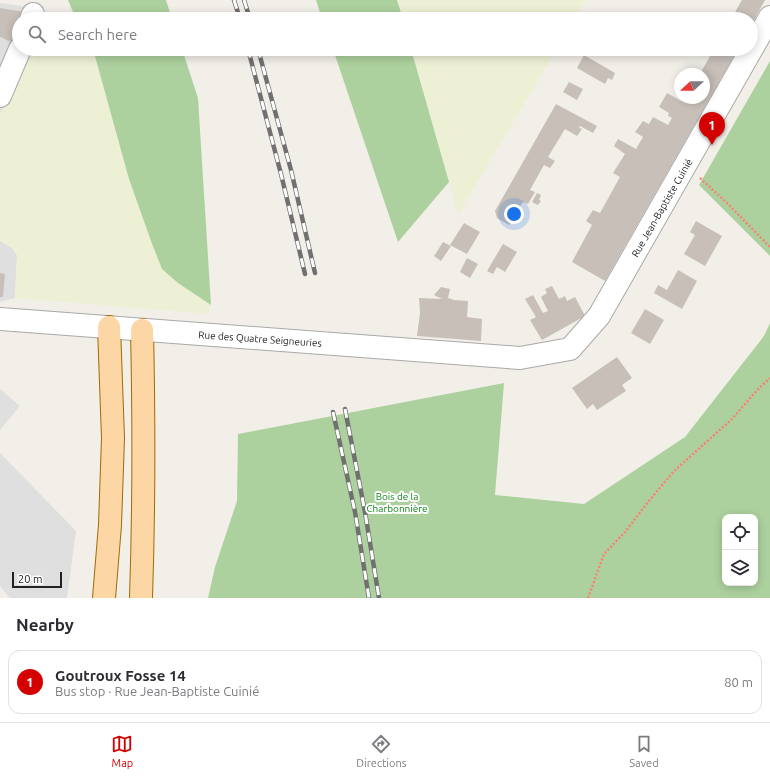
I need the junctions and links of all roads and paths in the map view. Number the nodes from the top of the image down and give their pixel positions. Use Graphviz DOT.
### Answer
graph roads {
  1 [pos="770,17"];
  2 [pos="758,38"];
  3 [pos="17,56"];
  4 [pos="748,56"];
  5 [pos="0,96"];
  6 [pos="685,166"];
  7 [pos="770,247"];
  8 [pos="0,319"];
  9 [pos="109,327"];
  10 [pos="142,330"];
  11 [pos="520,358"];
  12 [pos="770,378"];
  13 [pos="104,598"];
  14 [pos="141,598"];
  15 [pos="588,598"];
  1 -- 2 [label="street, Rue Jean-Baptiste Cuinié"];
  3 -- 5 [label="street"];
  4 -- 6 [label="street, Rue Jean-Baptiste Cuinié"];
  6 -- 7 [label="path"];
  6 -- 11 [label="street, Rue Jean-Baptiste Cuinié"];
  8 -- 9 [label="street, Rue des Quatre Seigneuries"];
  9 -- 10 [label="street, Rue des Quatre Seigneuries"];
  9 -- 13 [label="main road"];
  10 -- 11 [label="street, Rue des Quatre Seigneuries"];
  10 -- 14 [label="main road"];
  12 -- 15 [label="path"];
}
